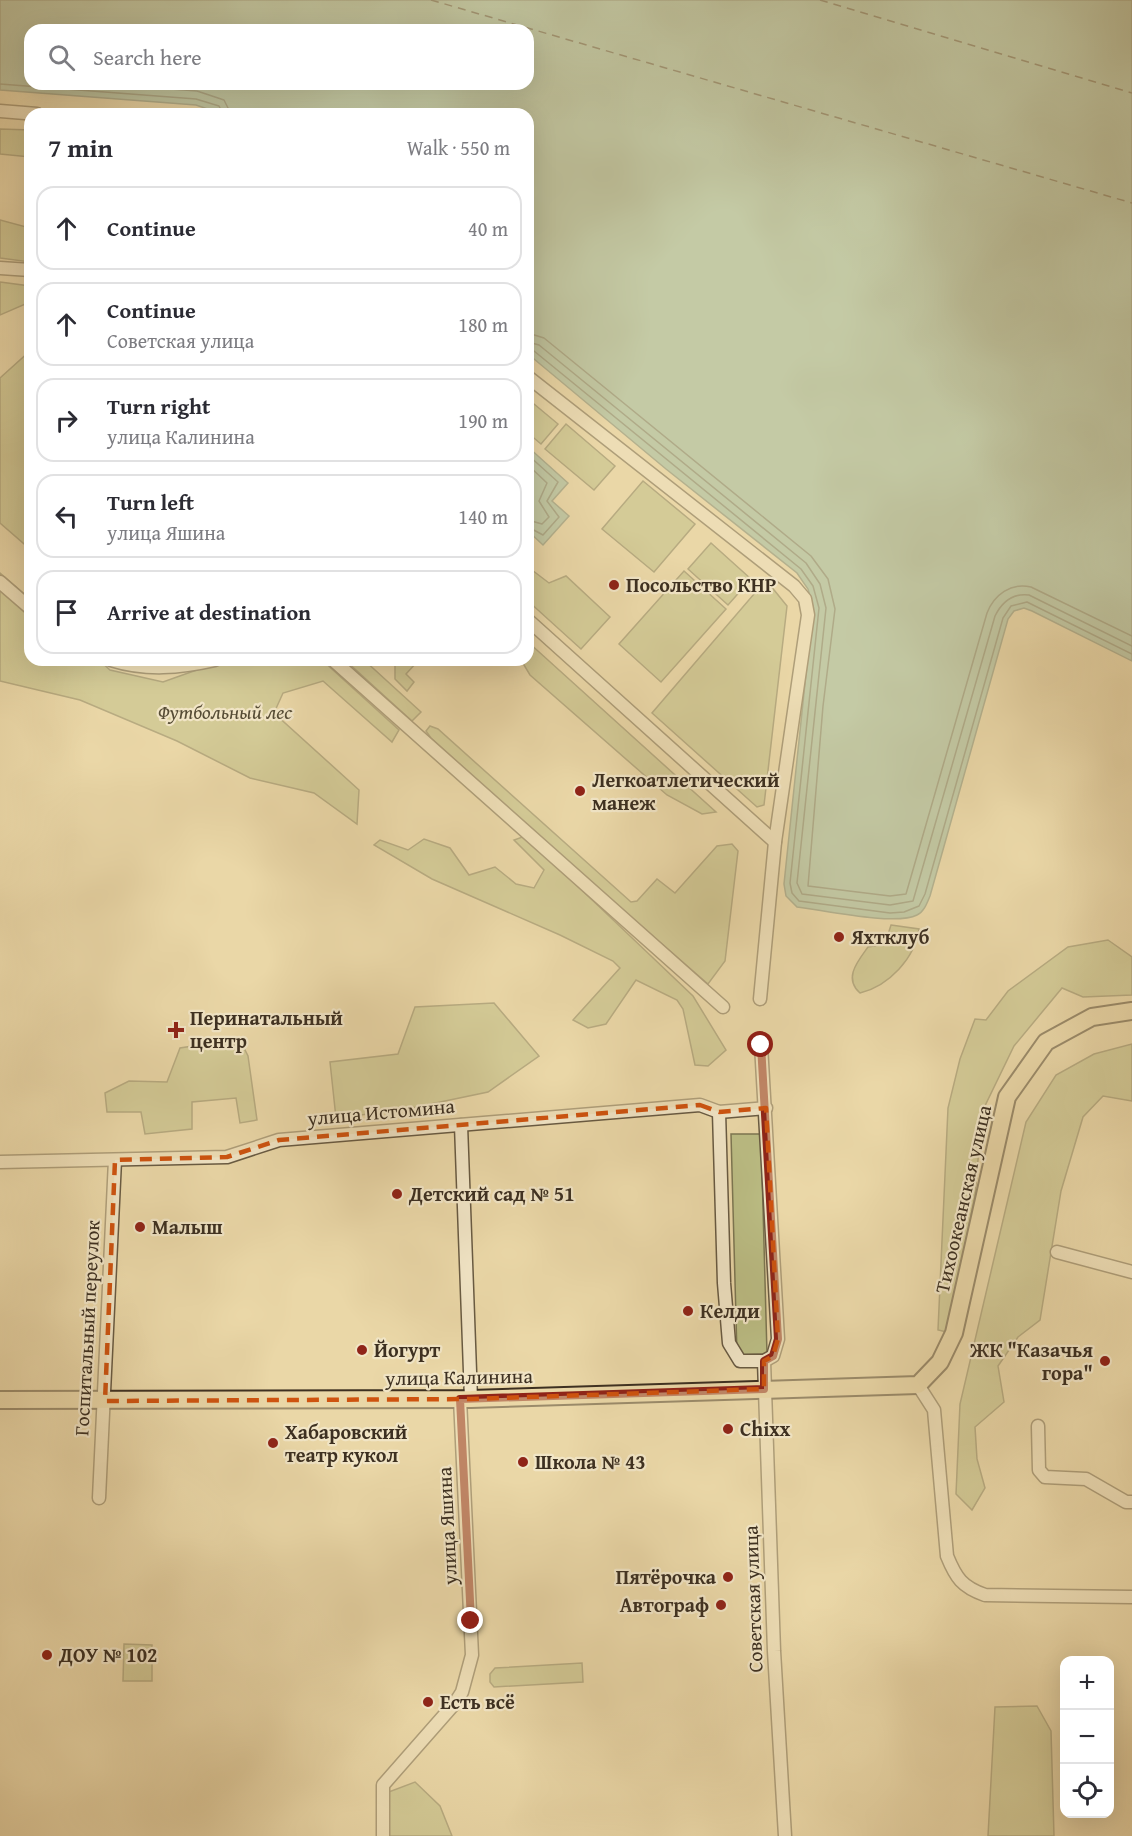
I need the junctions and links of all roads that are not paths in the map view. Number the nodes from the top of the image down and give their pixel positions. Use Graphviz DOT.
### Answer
graph roads {
  1 [pos="0,111"];
  2 [pos="24,113"];
  3 [pos="0,268"];
  4 [pos="24,270"];
  5 [pos="534,382"];
  6 [pos="0,582"];
  7 [pos="24,603"];
  8 [pos="534,626"];
  9 [pos="131,666"];
  10 [pos="191,666"];
  11 [pos="340,666"];
  12 [pos="775,842"];
  13 [pos="760,999"];
  14 [pos="723,1007"];
  15 [pos="1132,1011"];
  16 [pos="761,1045"];
  17 [pos="766,1108"];
  18 [pos="719,1112"];
  19 [pos="461,1125"];
  20 [pos="115,1160"];
  21 [pos="0,1162"];
  22 [pos="1057,1252"];
  23 [pos="1132,1272"];
  24 [pos="764,1361"];
  25 [pos="918,1385"];
  26 [pos="764,1389"];
  27 [pos="466,1399"];
  28 [pos="0,1400"];
  29 [pos="105,1401"];
  30 [pos="1038,1426"];
  31 [pos="99,1498"];
  32 [pos="1132,1502"];
  33 [pos="1132,1597"];
  34 [pos="383,1836"];
  35 [pos="785,1836"];
  1 -- 2 [label="street"];
  3 -- 4 [label="street"];
  5 -- 12 [label="street"];
  6 -- 7 [label="street"];
  8 -- 12 [label="street"];
  9 -- 10 [label="street"];
  11 -- 14 [label="street"];
  12 -- 13 [label="street"];
  15 -- 25 [label="main road, Тихоокеанская улица"];
  16 -- 17 [label="street"];
  17 -- 18 [label="street, улица Истомина"];
  17 -- 24 [label="street"];
  18 -- 19 [label="street, улица Истомина"];
  18 -- 24 [label="street"];
  19 -- 20 [label="street, улица Истомина"];
  19 -- 27 [label="street, улица Яшина"];
  20 -- 21 [label="street, улица Истомина"];
  20 -- 29 [label="street, Госпитальный переулок"];
  22 -- 23 [label="street"];
  24 -- 26 [label="street, Советская улица"];
  25 -- 26 [label="main road, улица Калинина"];
  25 -- 33 [label="street"];
  26 -- 27 [label="main road, улица Калинина"];
  26 -- 35 [label="street, Советская улица"];
  27 -- 29 [label="main road, улица Калинина"];
  27 -- 34 [label="street, улица Яшина"];
  28 -- 29 [label="main road, улица Калинина"];
  29 -- 31 [label="street, Госпитальный переулок"];
  30 -- 32 [label="street"];
}
